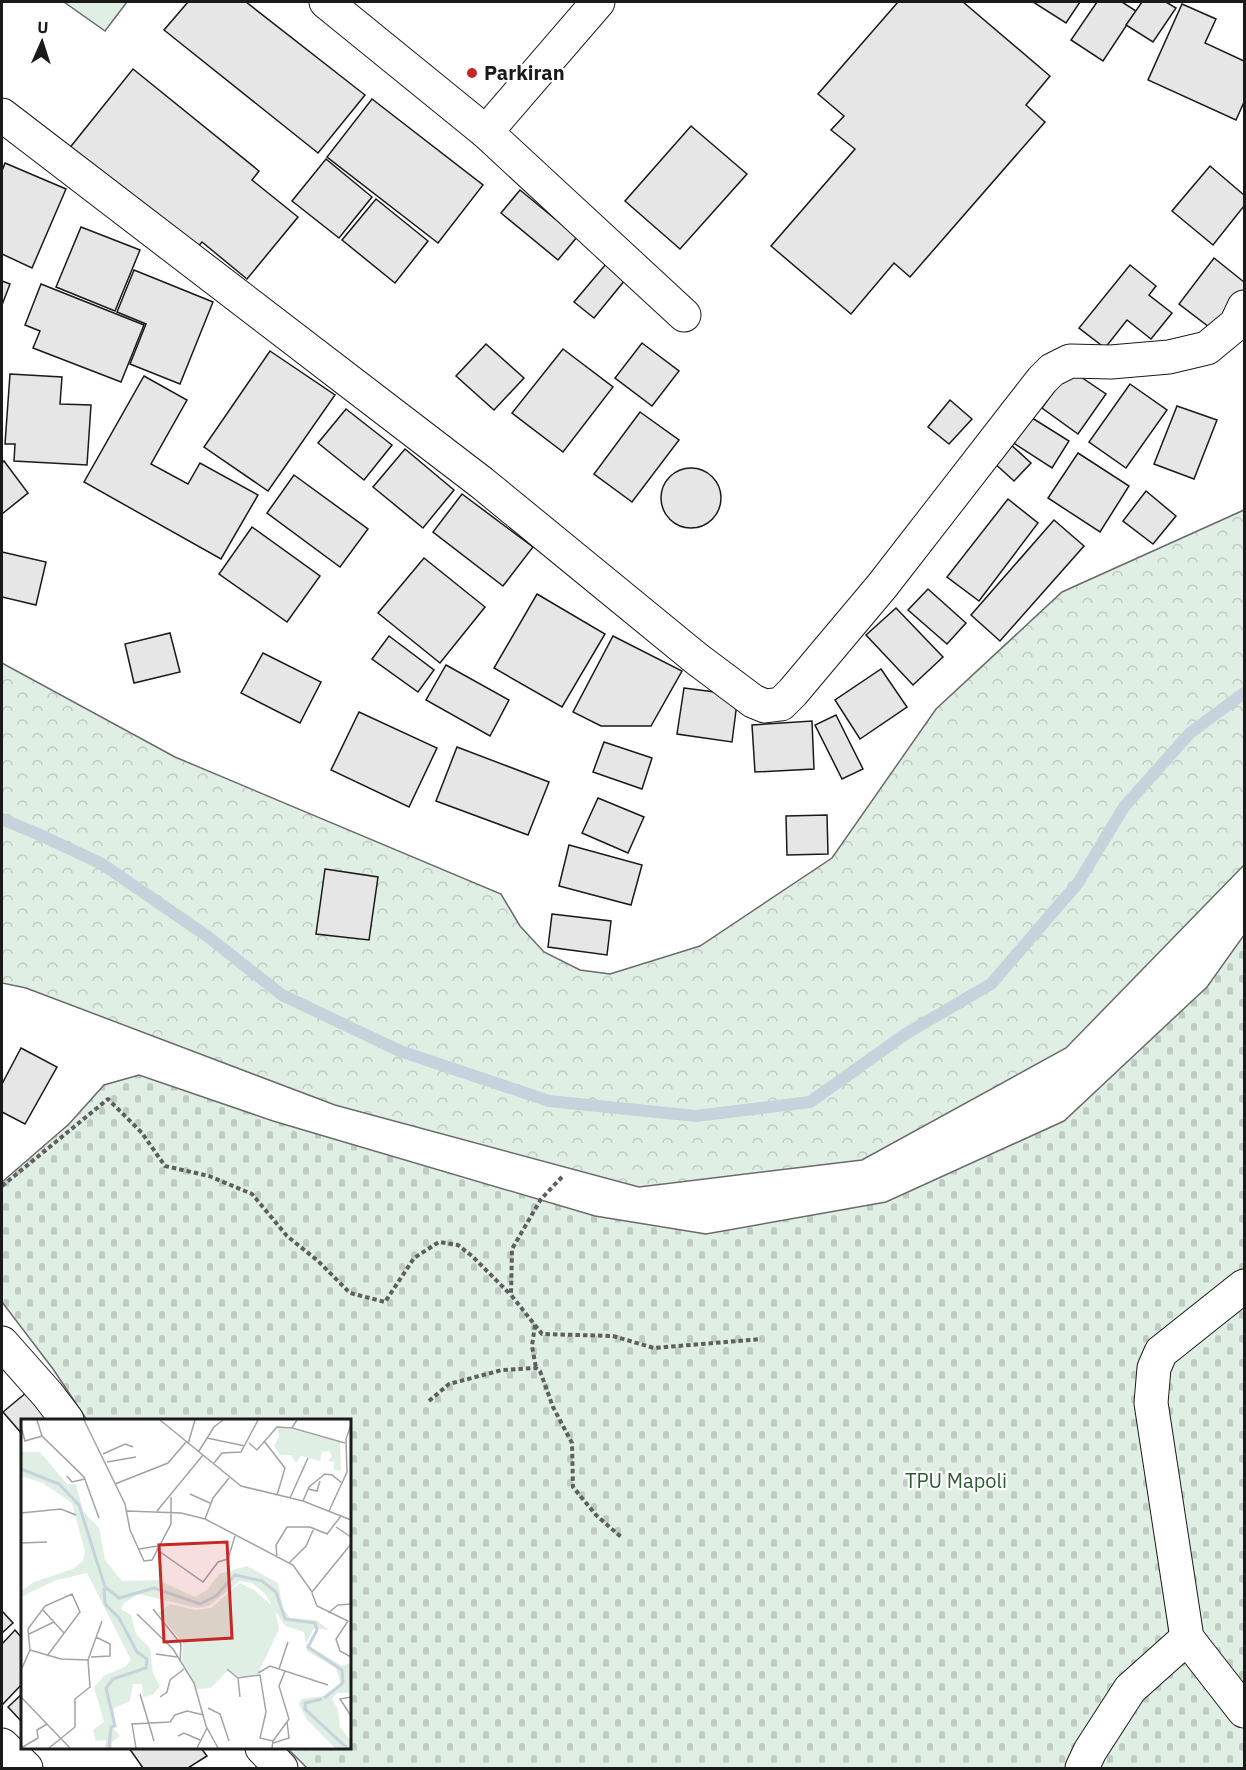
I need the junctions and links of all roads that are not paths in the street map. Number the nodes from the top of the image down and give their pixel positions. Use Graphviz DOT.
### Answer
graph roads {
  1 [pos="326,2"];
  2 [pos="598,2"];
  3 [pos="2,115"];
  4 [pos="486,132"];
  5 [pos="1245,308"];
  6 [pos="684,315"];
  7 [pos="1245,1286"];
  8 [pos="2,1342"];
  9 [pos="66,1419"];
  10 [pos="1187,1638"];
  11 [pos="1245,1711"];
  12 [pos="2,1745"];
  13 [pos="263,1749"];
  14 [pos="26,1768"];
  15 [pos="281,1768"];
  16 [pos="1082,1768"];
  1 -- 4 [label="street"];
  2 -- 4 [label="street"];
  3 -- 5 [label="street"];
  4 -- 6 [label="street"];
  7 -- 10 [label="street"];
  8 -- 9 [label="street"];
  10 -- 11 [label="street"];
  10 -- 16 [label="street"];
  12 -- 14 [label="street"];
  13 -- 15 [label="street"];
}
